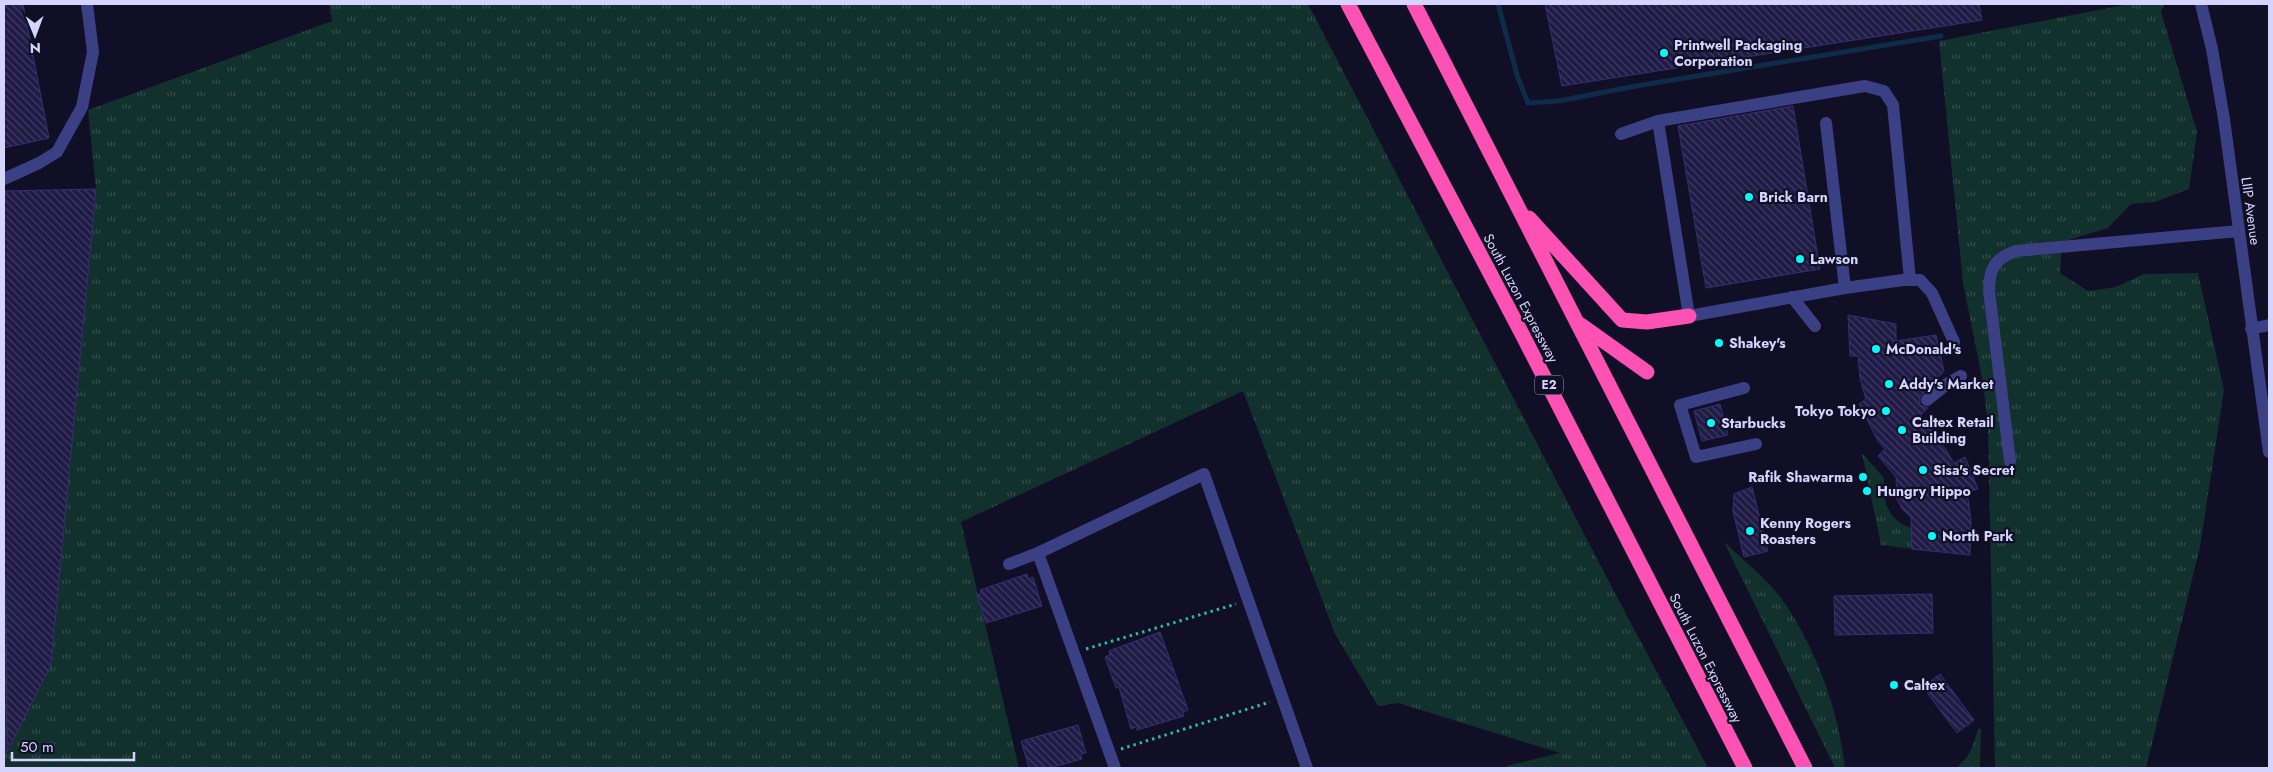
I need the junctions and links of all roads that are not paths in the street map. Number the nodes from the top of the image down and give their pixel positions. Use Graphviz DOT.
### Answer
graph roads {
  1 [pos="87,4"];
  2 [pos="1348,4"];
  3 [pos="1414,4"];
  4 [pos="2201,4"];
  5 [pos="1658,121"];
  6 [pos="1826,123"];
  7 [pos="1621,134"];
  8 [pos="4,179"];
  9 [pos="1515,203"];
  10 [pos="2239,231"];
  11 [pos="1910,280"];
  12 [pos="1845,288"];
  13 [pos="1792,297"];
  14 [pos="1689,316"];
  15 [pos="1578,323"];
  16 [pos="2269,325"];
  17 [pos="1815,326"];
  18 [pos="2252,329"];
  19 [pos="1954,342"];
  20 [pos="1647,372"];
  21 [pos="1961,376"];
  22 [pos="1744,388"];
  23 [pos="1927,400"];
  24 [pos="1756,444"];
  25 [pos="2269,452"];
  26 [pos="2010,461"];
  27 [pos="1038,553"];
  28 [pos="1009,564"];
  29 [pos="1115,768"];
  30 [pos="1307,768"];
  31 [pos="1745,768"];
  32 [pos="1805,768"];
  1 -- 8 [label="street"];
  2 -- 31 [label="highway, South Luzon Expressway / E2"];
  3 -- 9 [label="highway"];
  4 -- 10 [label="street, LIIP Avenue"];
  5 -- 7 [label="street"];
  5 -- 11 [label="street"];
  5 -- 14 [label="street"];
  6 -- 12 [label="street"];
  9 -- 14 [label="highway"];
  9 -- 15 [label="highway"];
  10 -- 18 [label="street, LIIP Avenue"];
  10 -- 26 [label="street"];
  11 -- 12 [label="street"];
  11 -- 19 [label="street"];
  12 -- 13 [label="street"];
  13 -- 14 [label="street"];
  13 -- 17 [label="street"];
  15 -- 20 [label="highway"];
  15 -- 32 [label="highway"];
  16 -- 18 [label="street"];
  18 -- 25 [label="street, LIIP Avenue"];
  21 -- 23 [label="street"];
  22 -- 24 [label="street"];
  27 -- 28 [label="street"];
  27 -- 29 [label="street"];
  27 -- 30 [label="street"];
}
